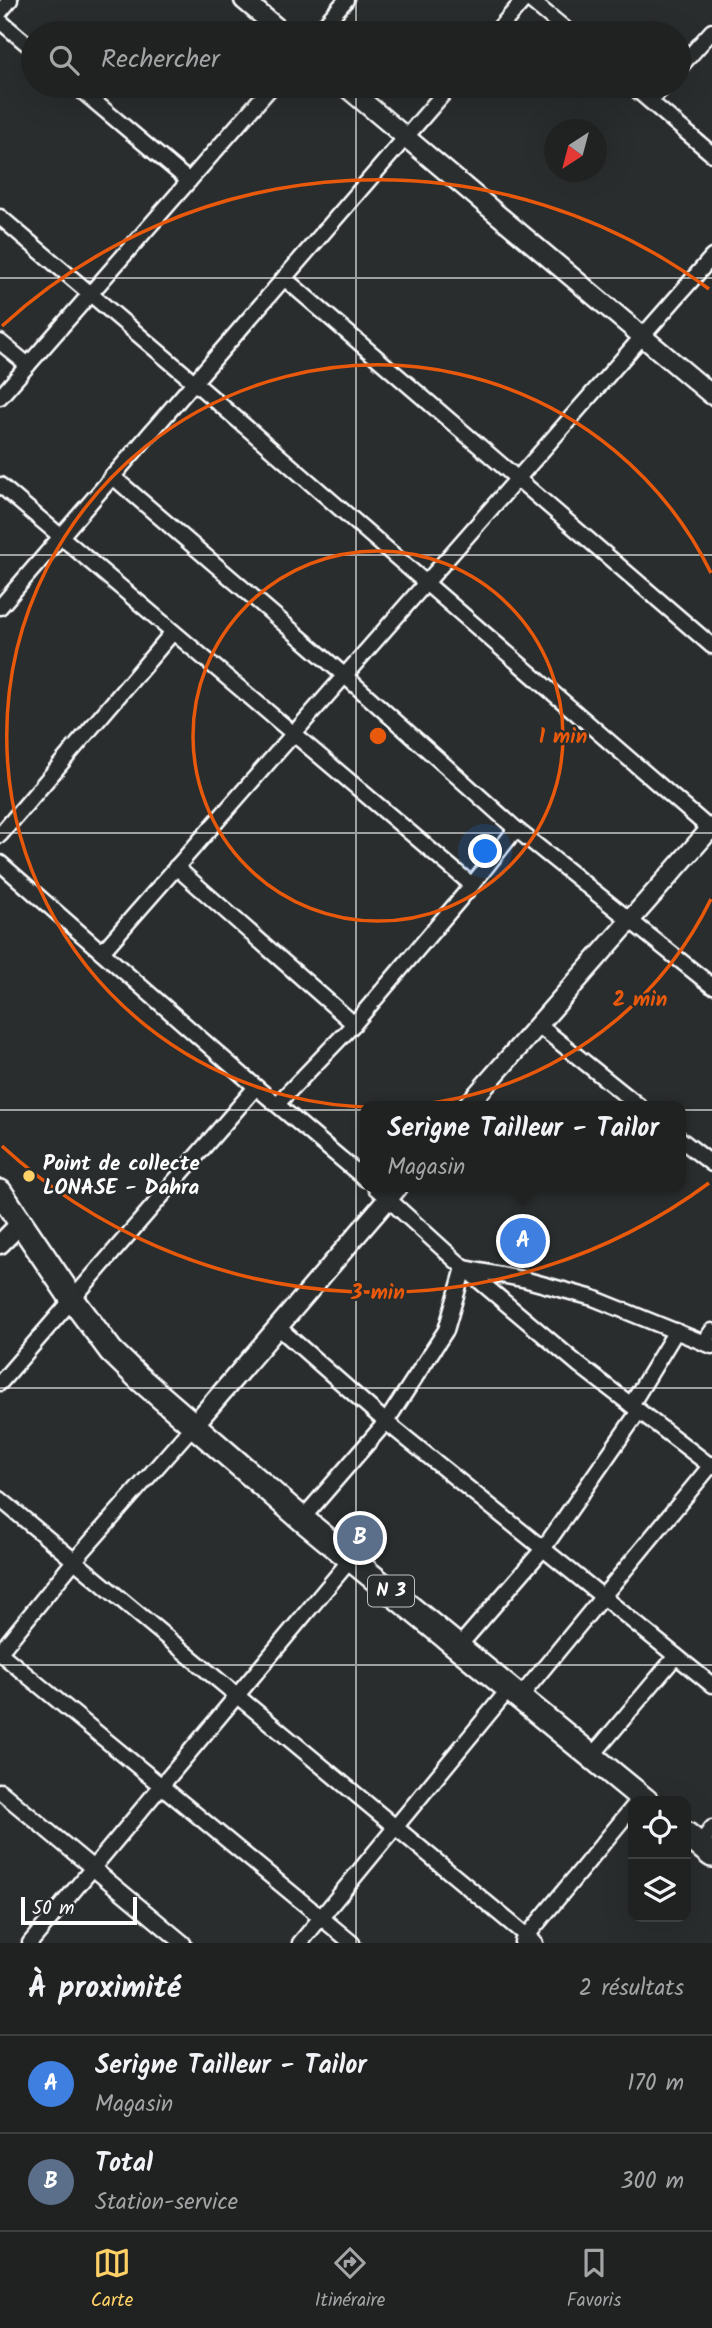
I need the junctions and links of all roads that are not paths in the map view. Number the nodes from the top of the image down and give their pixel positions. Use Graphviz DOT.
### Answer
graph roads {
  1 [pos="10,0"];
  2 [pos="244,0"];
  3 [pos="346,0"];
  4 [pos="524,0"];
  5 [pos="530,0"];
  6 [pos="0,12"];
  7 [pos="0,21"];
  8 [pos="269,21"];
  9 [pos="328,21"];
  10 [pos="506,21"];
  11 [pos="555,21"];
  12 [pos="712,30"];
  13 [pos="21,39"];
  14 [pos="691,54"];
  15 [pos="90,98"];
  16 [pos="262,98"];
  17 [pos="359,98"];
  18 [pos="440,98"];
  19 [pos="646,98"];
  20 [pos="653,98"];
  21 [pos="650,101"];
  22 [pos="406,137"];
  23 [pos="712,153"];
  24 [pos="189,181"];
  25 [pos="0,217"];
  26 [pos="712,257"];
  27 [pos="284,278"];
  28 [pos="90,294"];
  29 [pos="642,337"];
  30 [pos="0,342"];
  31 [pos="28,365"];
  32 [pos="194,382"];
  33 [pos="712,395"];
  34 [pos="0,397"];
  35 [pos="112,477"];
  36 [pos="517,479"];
  37 [pos="0,485"];
  38 [pos="61,536"];
  39 [pos="426,583"];
  40 [pos="0,607"];
  41 [pos="173,632"];
  42 [pos="712,646"];
  43 [pos="345,676"];
  44 [pos="293,734"];
  45 [pos="711,828"];
  46 [pos="516,829"];
  47 [pos="0,835"];
  48 [pos="0,863"];
  49 [pos="176,867"];
  50 [pos="472,885"];
  51 [pos="631,921"];
  52 [pos="102,952"];
  53 [pos="712,986"];
  54 [pos="354,1024"];
  55 [pos="537,1024"];
  56 [pos="256,1087"];
  57 [pos="471,1101"];
  58 [pos="633,1101"];
  59 [pos="276,1104"];
  60 [pos="686,1143"];
  61 [pos="712,1164"];
  62 [pos="360,1174"];
  63 [pos="0,1192"];
  64 [pos="385,1192"];
  65 [pos="389,1192"];
  66 [pos="21,1223"];
  67 [pos="0,1244"];
  68 [pos="464,1268"];
  69 [pos="73,1300"];
  70 [pos="279,1328"];
  71 [pos="676,1331"];
  72 [pos="710,1340"];
  73 [pos="0,1383"];
  74 [pos="635,1408"];
  75 [pos="386,1422"];
  76 [pos="194,1426"];
  77 [pos="711,1466"];
  78 [pos="0,1499"];
  79 [pos="302,1519"];
  80 [pos="544,1549"];
  81 [pos="351,1559"];
  82 [pos="74,1561"];
  83 [pos="602,1597"];
  84 [pos="459,1646"];
  85 [pos="0,1653"];
  86 [pos="676,1656"];
  87 [pos="712,1685"];
  88 [pos="515,1692"];
  89 [pos="235,1695"];
  90 [pos="592,1756"];
  91 [pos="160,1785"];
  92 [pos="0,1791"];
  93 [pos="634,1796"];
  94 [pos="628,1817"];
  95 [pos="395,1827"];
  96 [pos="92,1867"];
  97 [pos="321,1917"];
  98 [pos="528,1941"];
  99 [pos="30,1943"];
  100 [pos="183,1943"];
  101 [pos="300,1943"];
  102 [pos="352,1943"];
  1 -- 6 [label="street"];
  2 -- 8 [label="street"];
  3 -- 9 [label="street"];
  4 -- 10 [label="street"];
  5 -- 11 [label="street"];
  7 -- 13 [label="street"];
  12 -- 14 [label="street"];
  15 -- 24 [label="street"];
  16 -- 24 [label="street"];
  17 -- 22 [label="street"];
  18 -- 22 [label="street"];
  19 -- 21 [label="street"];
  20 -- 21 [label="street"];
  21 -- 23 [label="street"];
  22 -- 27 [label="street"];
  22 -- 29 [label="street"];
  24 -- 28 [label="street"];
  25 -- 28 [label="street"];
  26 -- 29 [label="street"];
  27 -- 32 [label="street"];
  27 -- 36 [label="street"];
  28 -- 31 [label="street"];
  28 -- 32 [label="street"];
  29 -- 33 [label="street"];
  29 -- 36 [label="street"];
  30 -- 31 [label="street"];
  31 -- 34 [label="street"];
  32 -- 35 [label="street"];
  32 -- 39 [label="street"];
  35 -- 38 [label="street"];
  35 -- 43 [label="street"];
  36 -- 39 [label="street"];
  36 -- 42 [label="street"];
  37 -- 38 [label="street"];
  38 -- 40 [label="street"];
  38 -- 41 [label="street"];
  39 -- 43 [label="street"];
  39 -- 45 [label="street"];
  41 -- 44 [label="street"];
  41 -- 47 [label="street"];
  43 -- 44 [label="street"];
  43 -- 46 [label="street"];
  44 -- 49 [label="street"];
  44 -- 50 [label="street"];
  45 -- 51 [label="street"];
  46 -- 50 [label="street"];
  46 -- 51 [label="street"];
  48 -- 52 [label="street"];
  49 -- 52 [label="street"];
  49 -- 54 [label="street"];
  50 -- 54 [label="street"];
  51 -- 53 [label="street"];
  51 -- 55 [label="street"];
  52 -- 56 [label="street"];
  54 -- 59 [label="street"];
  55 -- 57 [label="street"];
  55 -- 58 [label="street"];
  56 -- 59 [label="street"];
  56 -- 69 [label="street"];
  59 -- 62 [label="street"];
  60 -- 61 [label="street"];
  63 -- 66 [label="main road, N 3"];
  64 -- 70 [label="street"];
  65 -- 68 [label="street"];
  66 -- 67 [label="street"];
  66 -- 69 [label="main road, N 3"];
  68 -- 71 [label="street"];
  68 -- 74 [label="street"];
  68 -- 75 [label="street"];
  69 -- 73 [label="street"];
  69 -- 76 [label="main road, N 3"];
  70 -- 75 [label="street"];
  70 -- 76 [label="street"];
  71 -- 72 [label="street"];
  71 -- 74 [label="street"];
  74 -- 77 [label="street"];
  74 -- 80 [label="street"];
  75 -- 79 [label="street"];
  75 -- 80 [label="street"];
  76 -- 79 [label="main road, N 3"];
  76 -- 82 [label="street"];
  77 -- 83 [label="street"];
  78 -- 82 [label="street"];
  79 -- 81 [label="main road, N 3"];
  80 -- 83 [label="street"];
  80 -- 84 [label="street"];
  81 -- 84 [label="main road, N 3"];
  81 -- 89 [label="street"];
  82 -- 85 [label="street"];
  82 -- 89 [label="street"];
  83 -- 86 [label="street"];
  83 -- 88 [label="street"];
  84 -- 88 [label="main road, N 3"];
  85 -- 91 [label="street"];
  86 -- 87 [label="street"];
  86 -- 90 [label="street"];
  88 -- 90 [label="main road, N 3"];
  88 -- 95 [label="street"];
  89 -- 91 [label="street"];
  89 -- 95 [label="street"];
  90 -- 93 [label="main road, N 3"];
  91 -- 96 [label="street"];
  91 -- 97 [label="street"];
  92 -- 96 [label="street"];
  94 -- 98 [label="street"];
  95 -- 97 [label="street"];
  95 -- 98 [label="street"];
  96 -- 99 [label="street"];
  96 -- 100 [label="street"];
  97 -- 101 [label="street"];
  97 -- 102 [label="street"];
}
